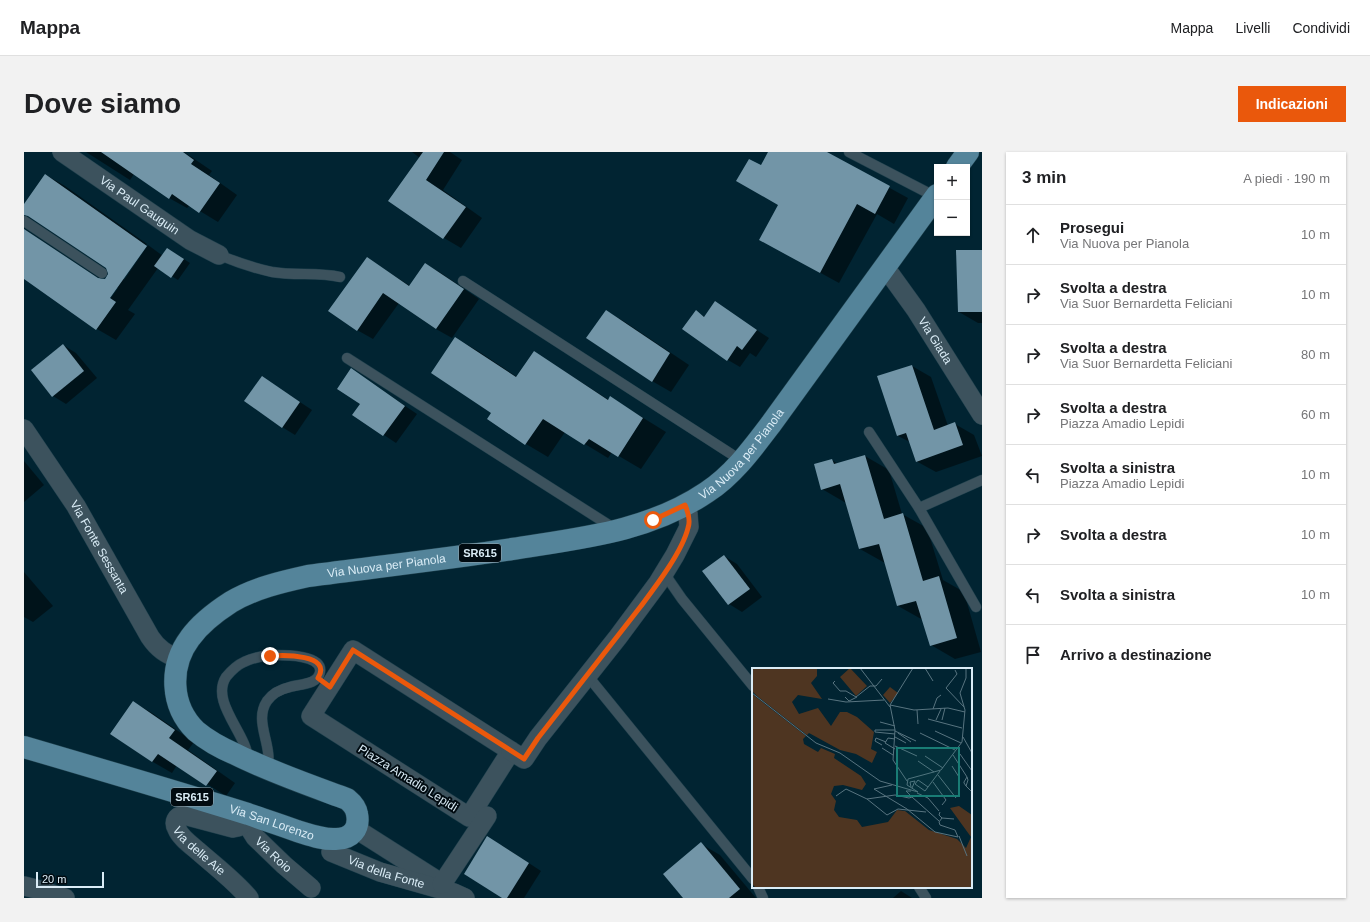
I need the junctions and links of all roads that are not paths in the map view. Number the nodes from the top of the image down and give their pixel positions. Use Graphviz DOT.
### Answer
graph roads {
  1 [pos="62,152"];
  2 [pos="849,152"];
  3 [pos="968,152"];
  4 [pos="959,164"];
  5 [pos="934,195"];
  6 [pos="934,199"];
  7 [pos="24,221"];
  8 [pos="219,255"];
  9 [pos="886,267"];
  10 [pos="102,273"];
  11 [pos="340,277"];
  12 [pos="463,281"];
  13 [pos="347,358"];
  14 [pos="982,415"];
  15 [pos="24,429"];
  16 [pos="869,432"];
  17 [pos="742,461"];
  18 [pos="982,480"];
  19 [pos="685,505"];
  20 [pos="919,508"];
  21 [pos="618,531"];
  22 [pos="664,573"];
  23 [pos="976,607"];
  24 [pos="179,659"];
  25 [pos="587,675"];
  26 [pos="324,683"];
  27 [pos="752,685"];
  28 [pos="24,747"];
  29 [pos="511,751"];
  30 [pos="258,765"];
  31 [pos="487,816"];
  32 [pos="248,818"];
  33 [pos="356,828"];
  34 [pos="332,852"];
  35 [pos="752,878"];
  36 [pos="24,886"];
  37 [pos="311,888"];
  38 [pos="758,888"];
  39 [pos="921,888"];
  40 [pos="453,892"];
  41 [pos="65,898"];
  42 [pos="249,898"];
  43 [pos="763,898"];
  44 [pos="926,898"];
  1 -- 8 [label="street, Via Paul Gauguin"];
  2 -- 5 [label="lane"];
  3 -- 4 [label="main road"];
  6 -- 9 [label="main road, Via Nuova per Pianola / SR615"];
  7 -- 10 [label="lane"];
  8 -- 11 [label="lane"];
  9 -- 14 [label="street, Via Giada"];
  9 -- 17 [label="main road, Via Nuova per Pianola / SR615"];
  12 -- 17 [label="lane"];
  13 -- 21 [label="lane"];
  15 -- 24 [label="street, Via Fonte Sessanta"];
  16 -- 20 [label="lane"];
  17 -- 19 [label="main road, Via Nuova per Pianola / SR615"];
  18 -- 20 [label="lane"];
  19 -- 21 [label="main road, Via Nuova per Pianola / SR615"];
  19 -- 22 [label="street"];
  20 -- 23 [label="lane"];
  21 -- 24 [label="main road, Via Nuova per Pianola / SR615"];
  22 -- 25 [label="street"];
  22 -- 27 [label="lane"];
  24 -- 30 [label="main road, Via Nuova per Pianola / SR615"];
  25 -- 29 [label="street"];
  25 -- 35 [label="lane"];
  26 -- 29 [label="street, Piazza Amadio Lepidi"];
  26 -- 29 [label="street, Piazza Amadio Lepidi"];
  26 -- 30 [label="lane"];
  26 -- 30 [label="lane"];
  28 -- 32 [label="main road, Via San Lorenzo / SR615"];
  30 -- 33 [label="main road, Via Nuova per Pianola / SR615"];
  31 -- 40 [label="street"];
  32 -- 33 [label="main road, Via San Lorenzo / SR615"];
  32 -- 37 [label="street, Via Roio"];
  32 -- 42 [label="street, Via delle Aie"];
  33 -- 40 [label="street"];
  34 -- 40 [label="street, Via della Fonte"];
  36 -- 41 [label="street"];
  38 -- 43 [label="lane"];
  39 -- 44 [label="lane"];
}
